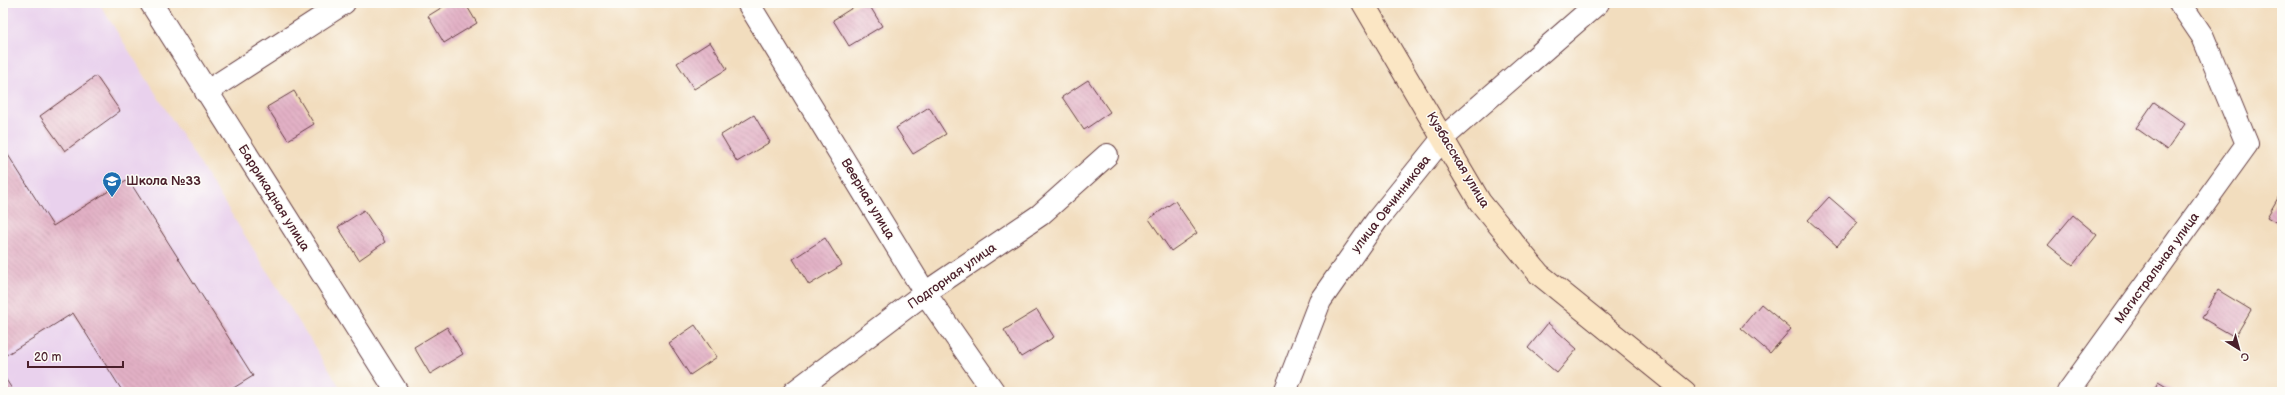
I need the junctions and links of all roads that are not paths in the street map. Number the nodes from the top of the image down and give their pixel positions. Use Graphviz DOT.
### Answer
graph roads {
  1 [pos="150,3"];
  2 [pos="344,3"];
  3 [pos="748,3"];
  4 [pos="1363,3"];
  5 [pos="1598,3"];
  6 [pos="2180,3"];
  7 [pos="206,92"];
  8 [pos="1444,137"];
  9 [pos="1107,155"];
  10 [pos="925,293"];
  11 [pos="397,392"];
  12 [pos="794,392"];
  13 [pos="994,392"];
  14 [pos="1285,392"];
  15 [pos="1685,392"];
  16 [pos="2068,392"];
  1 -- 7 [label="street, Баррикадная улица"];
  2 -- 7 [label="street"];
  3 -- 10 [label="street, Веерная улица"];
  4 -- 8 [label="street, Кузбасская улица"];
  5 -- 8 [label="street, улица Овчинникова"];
  6 -- 16 [label="street, Магистральная улица"];
  7 -- 11 [label="street, Баррикадная улица"];
  8 -- 14 [label="street, улица Овчинникова"];
  8 -- 15 [label="street, Кузбасская улица"];
  9 -- 10 [label="street, Подгорная улица"];
  10 -- 12 [label="street, Подгорная улица"];
  10 -- 13 [label="street, Веерная улица"];
}
